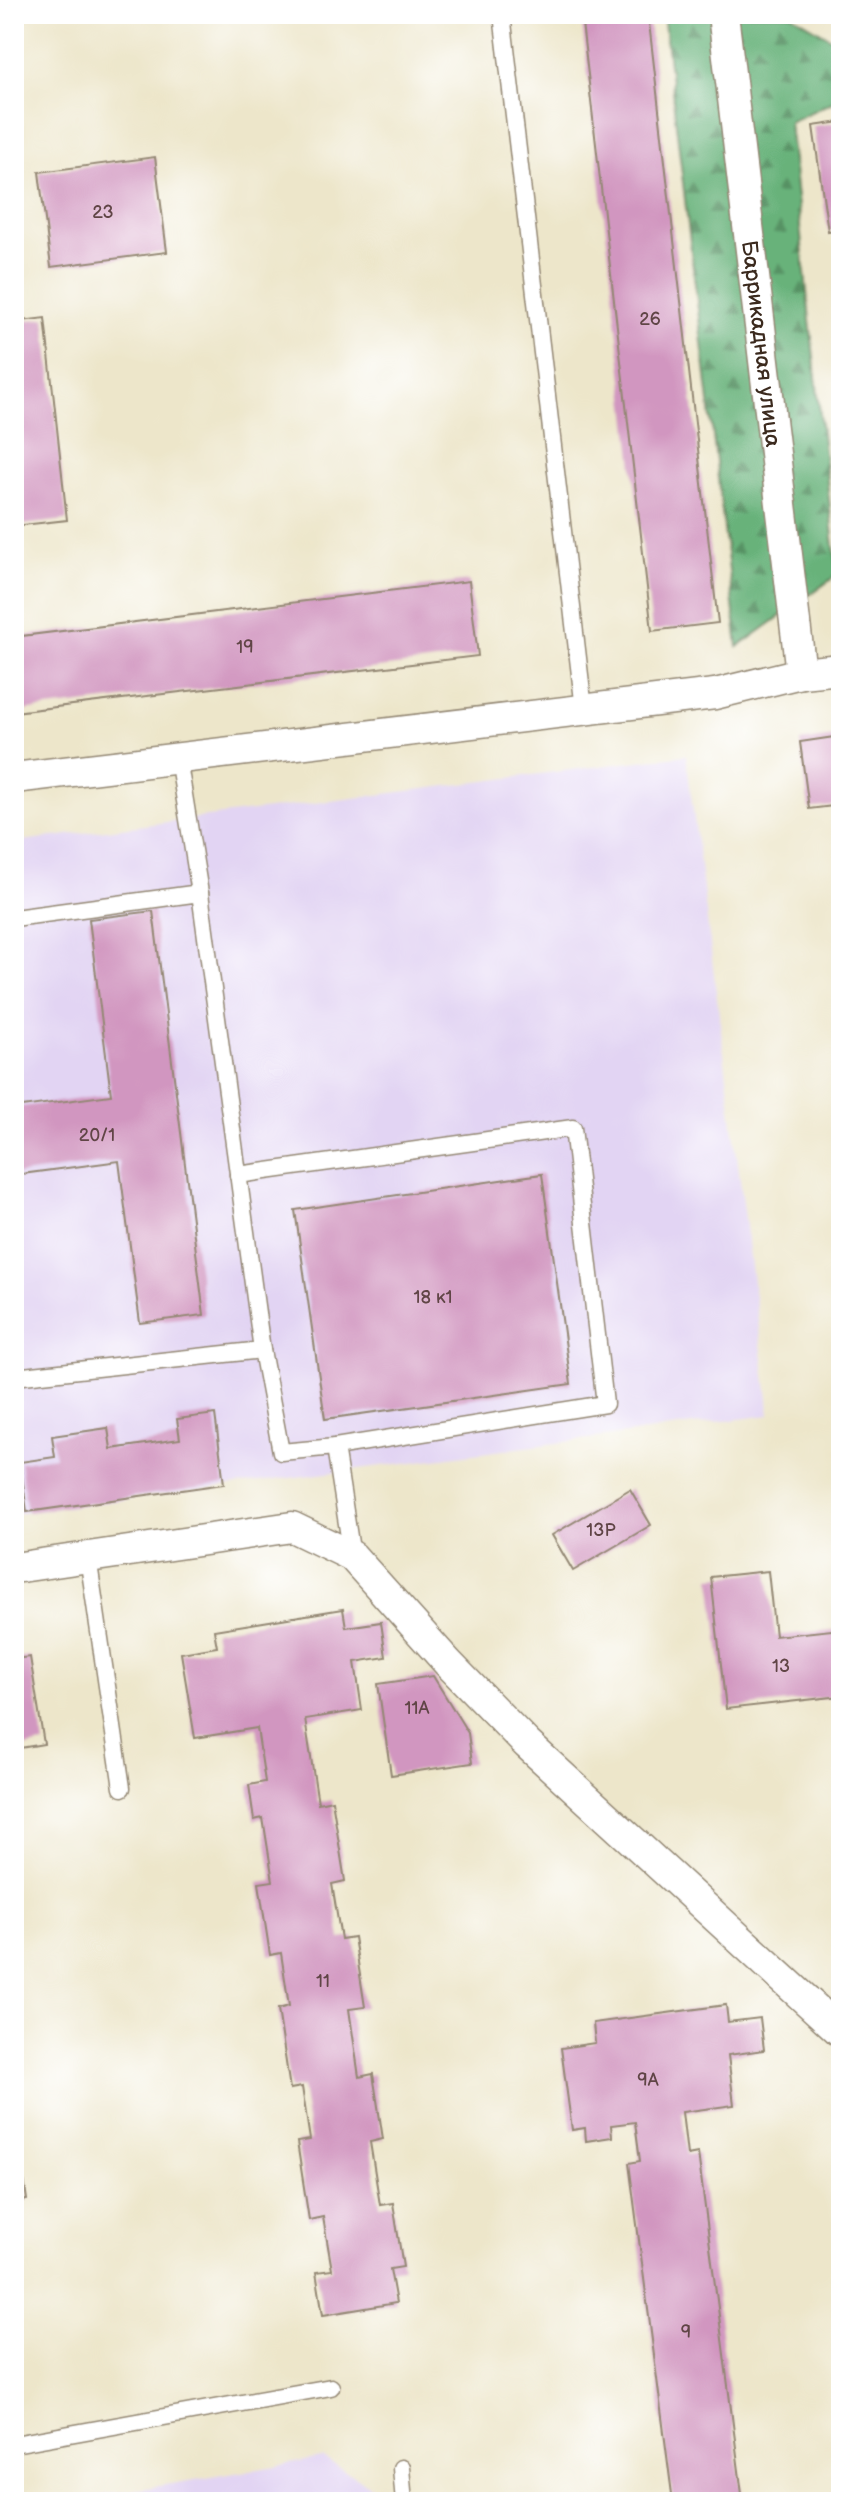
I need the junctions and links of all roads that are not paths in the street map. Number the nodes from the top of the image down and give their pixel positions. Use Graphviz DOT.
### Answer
graph roads {
  1 [pos="502,14"];
  2 [pos="723,14"];
  3 [pos="841,669"];
  4 [pos="801,673"];
  5 [pos="584,709"];
  6 [pos="178,758"];
  7 [pos="14,778"];
  8 [pos="200,893"];
  9 [pos="14,918"];
  10 [pos="238,1175"];
  11 [pos="262,1350"];
  12 [pos="14,1377"];
  13 [pos="335,1447"];
  14 [pos="352,1556"];
  15 [pos="88,1557"];
  16 [pos="14,1568"];
  17 [pos="122,1788"];
  18 [pos="841,2032"];
  19 [pos="331,2387"];
  20 [pos="14,2444"];
  21 [pos="401,2468"];
  22 [pos="404,2502"];
  1 -- 5 [label="lane"];
  2 -- 4 [label="street, Баррикадная улица"];
  3 -- 4 [label="street"];
  4 -- 5 [label="street"];
  5 -- 6 [label="street"];
  6 -- 7 [label="street"];
  6 -- 8 [label="lane"];
  8 -- 9 [label="lane"];
  8 -- 10 [label="lane"];
  10 -- 11 [label="lane"];
  10 -- 13 [label="lane"];
  11 -- 12 [label="lane"];
  11 -- 13 [label="lane"];
  13 -- 14 [label="lane"];
  14 -- 15 [label="street"];
  14 -- 18 [label="street"];
  15 -- 16 [label="street"];
  15 -- 17 [label="lane"];
  19 -- 20 [label="lane"];
  21 -- 22 [label="lane"];
}
